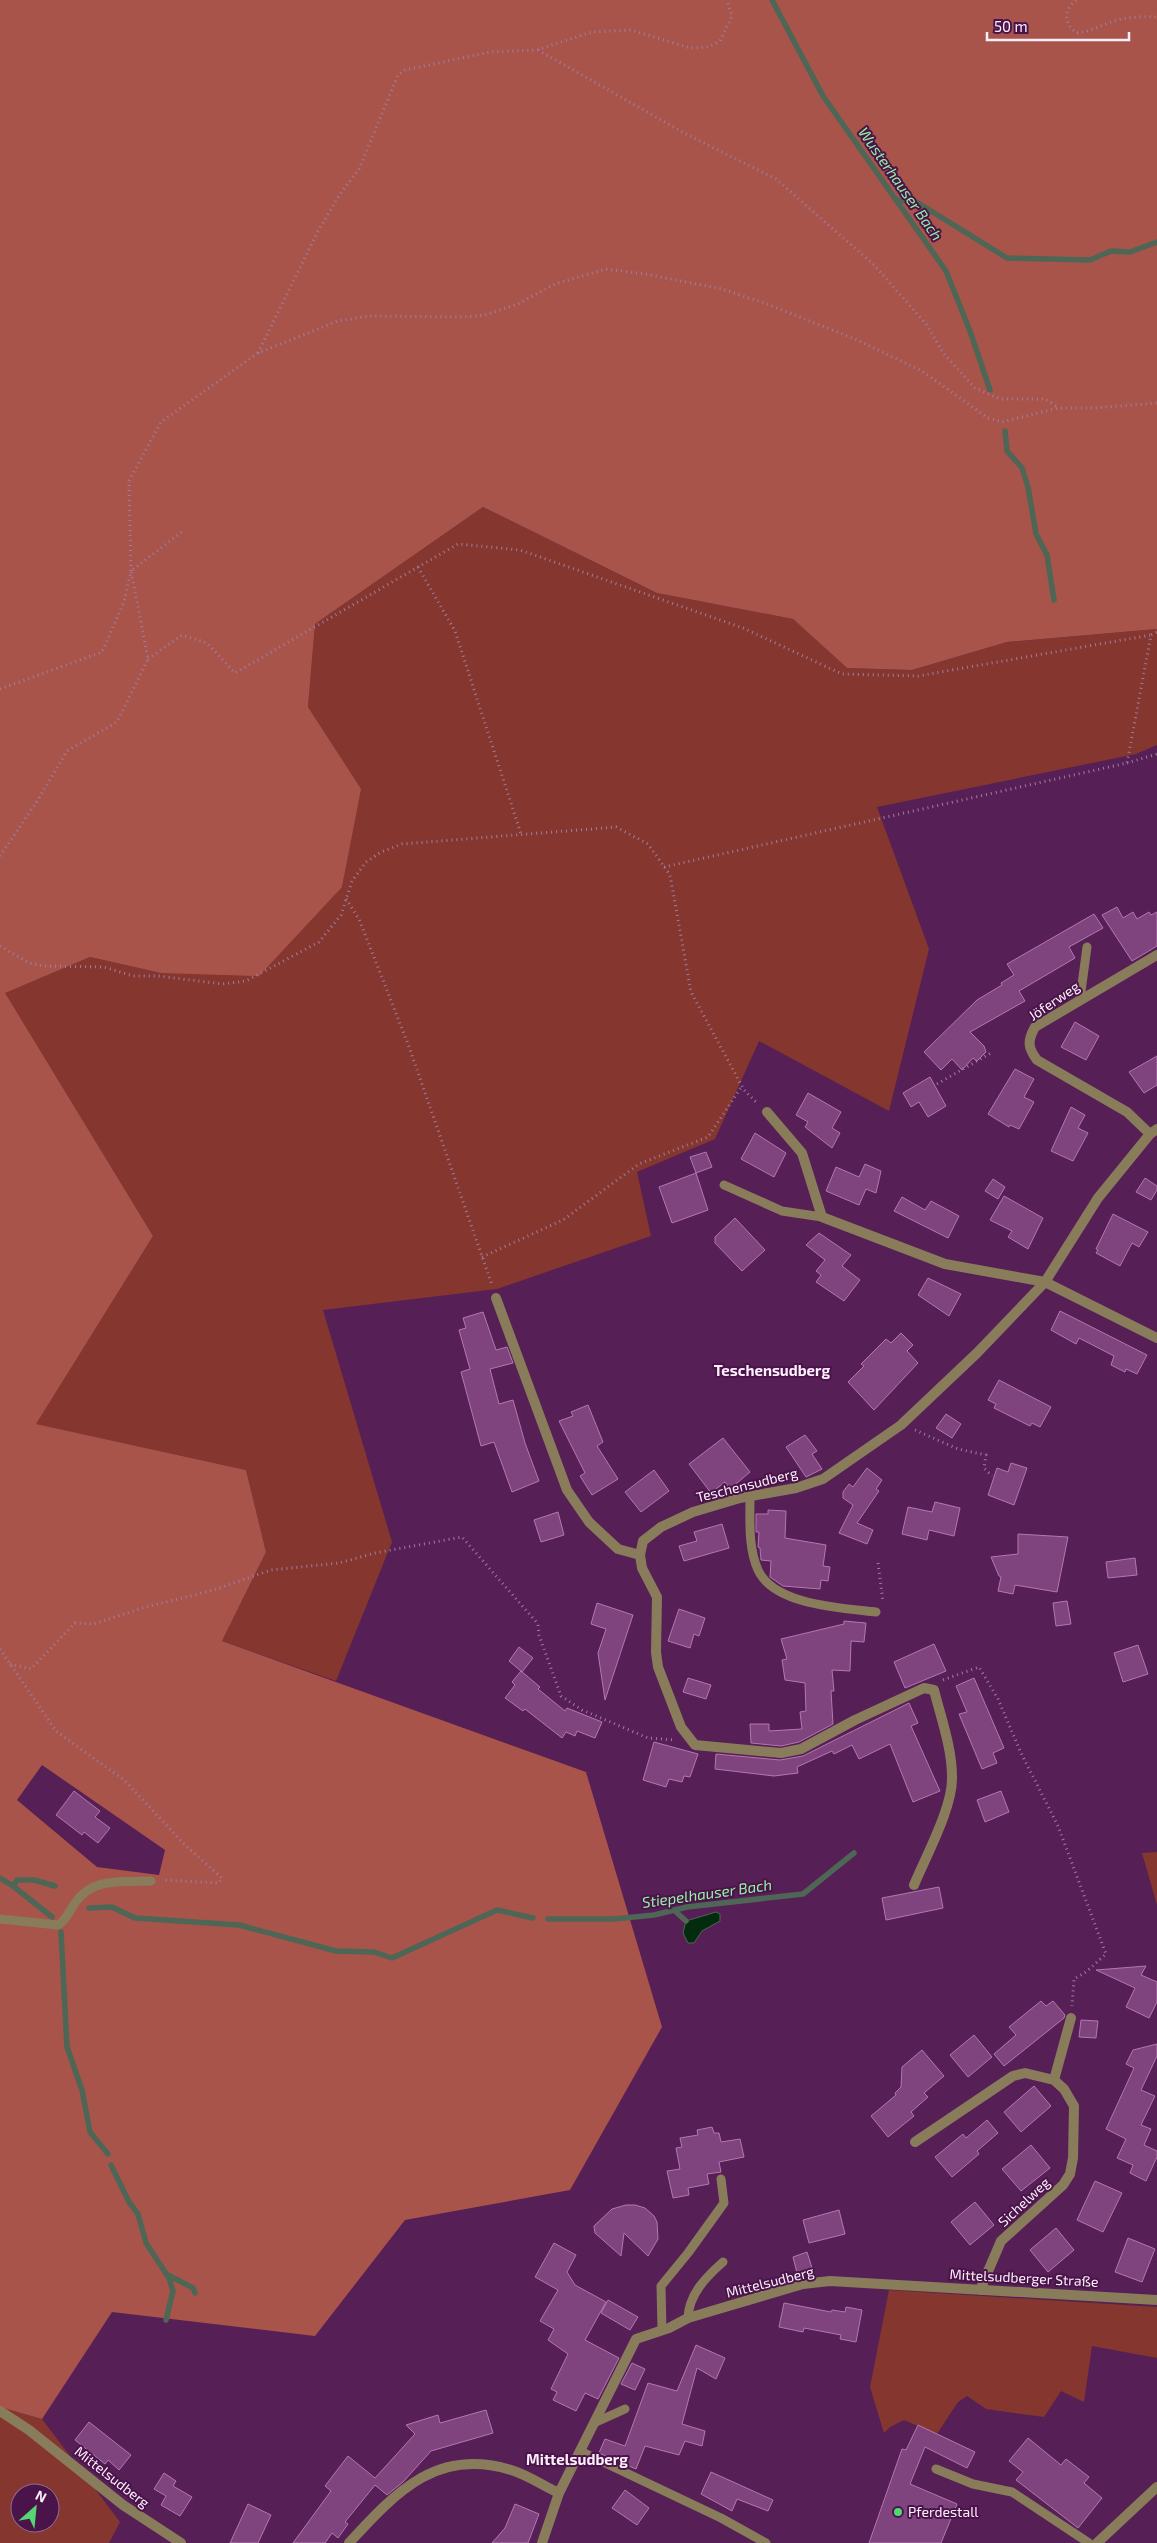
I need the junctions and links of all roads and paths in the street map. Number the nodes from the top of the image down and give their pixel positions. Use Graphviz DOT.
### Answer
graph roads {
  1 [pos="727,0"];
  2 [pos="1076,0"];
  3 [pos="1157,17"];
  4 [pos="537,50"];
  5 [pos="258,353"];
  6 [pos="1157,403"];
  7 [pos="1058,408"];
  8 [pos="183,531"];
  9 [pos="418,567"];
  10 [pos="131,571"];
  11 [pos="1157,632"];
  12 [pos="1151,635"];
  13 [pos="148,659"];
  14 [pos="0,689"];
  15 [pos="1157,754"];
  16 [pos="1126,763"];
  17 [pos="521,834"];
  18 [pos="0,856"];
  19 [pos="664,867"];
  20 [pos="346,899"];
  21 [pos="0,946"];
  22 [pos="1087,946"];
  23 [pos="1157,954"];
  24 [pos="1080,1000"];
  25 [pos="991,1053"];
  26 [pos="937,1084"];
  27 [pos="742,1086"];
  28 [pos="767,1112"];
  29 [pos="1154,1132"];
  30 [pos="724,1185"];
  31 [pos="822,1217"];
  32 [pos="482,1257"];
  33 [pos="1045,1282"];
  34 [pos="496,1298"];
  35 [pos="1157,1338"];
  36 [pos="901,1425"];
  37 [pos="992,1476"];
  38 [pos="750,1497"];
  39 [pos="640,1555"];
  40 [pos="878,1563"];
  41 [pos="876,1612"];
  42 [pos="0,1649"];
  43 [pos="10,1664"];
  44 [pos="924,1688"];
  45 [pos="695,1745"];
  46 [pos="151,1881"];
  47 [pos="914,1885"];
  48 [pos="0,1919"];
  49 [pos="1071,2018"];
  50 [pos="1054,2080"];
  51 [pos="915,2142"];
  52 [pos="721,2179"];
  53 [pos="723,2262"];
  54 [pos="889,2284"];
  55 [pos="980,2290"];
  56 [pos="1157,2300"];
  57 [pos="688,2318"];
  58 [pos="662,2330"];
  59 [pos="625,2409"];
  60 [pos="0,2411"];
  61 [pos="594,2423"];
  62 [pos="580,2451"];
  63 [pos="936,2469"];
  64 [pos="1157,2487"];
  65 [pos="559,2493"];
  66 [pos="181,2543"];
  67 [pos="348,2543"];
  68 [pos="542,2543"];
  69 [pos="766,2543"];
  70 [pos="1089,2543"];
  71 [pos="1096,2543"];
  1 -- 4 [label="path"];
  2 -- 3 [label="path"];
  4 -- 5 [label="path"];
  4 -- 7 [label="path"];
  5 -- 7 [label="path"];
  5 -- 10 [label="path"];
  6 -- 7 [label="path"];
  8 -- 10 [label="path"];
  9 -- 12 [label="path"];
  9 -- 13 [label="path"];
  9 -- 17 [label="path"];
  10 -- 13 [label="path"];
  10 -- 14 [label="path"];
  11 -- 12 [label="path"];
  12 -- 16 [label="path"];
  13 -- 18 [label="path"];
  15 -- 16 [label="path"];
  16 -- 19 [label="path"];
  17 -- 19 [label="path"];
  17 -- 20 [label="path"];
  19 -- 27 [label="path"];
  20 -- 21 [label="path"];
  20 -- 32 [label="path"];
  22 -- 24 [label="lane"];
  23 -- 24 [label="street, Jöferweg"];
  24 -- 29 [label="street, Jöferweg"];
  25 -- 26 [label="path"];
  27 -- 28 [label="path"];
  27 -- 32 [label="path"];
  28 -- 31 [label="street"];
  29 -- 33 [label="street, Jöferweg"];
  30 -- 31 [label="lane"];
  31 -- 33 [label="street"];
  32 -- 34 [label="path"];
  33 -- 35 [label="street"];
  33 -- 36 [label="street, Teschensudberg"];
  34 -- 39 [label="street"];
  36 -- 37 [label="path"];
  36 -- 38 [label="street, Teschensudberg"];
  38 -- 39 [label="street, Teschensudberg"];
  38 -- 41 [label="lane"];
  39 -- 45 [label="street"];
  40 -- 41 [label="path"];
  42 -- 43 [label="path"];
  43 -- 45 [label="path"];
  43 -- 46 [label="path"];
  44 -- 45 [label="street"];
  44 -- 47 [label="street"];
  44 -- 49 [label="path"];
  46 -- 48 [label="lane"];
  49 -- 50 [label="street"];
  50 -- 51 [label="street"];
  50 -- 55 [label="street, Sichelweg"];
  52 -- 58 [label="lane"];
  53 -- 57 [label="lane"];
  54 -- 55 [label="street, Mittelsudberger Straße"];
  54 -- 57 [label="street, Mittelsudberg"];
  55 -- 56 [label="street, Mittelsudberger Straße"];
  57 -- 58 [label="street, Mittelsudberg"];
  58 -- 61 [label="street, Mittelsudberg"];
  59 -- 61 [label="lane"];
  60 -- 66 [label="street, Mittelsudberg"];
  61 -- 62 [label="street, Mittelsudberg"];
  62 -- 65 [label="street, Mittelsudberg"];
  62 -- 69 [label="lane"];
  63 -- 70 [label="lane"];
  64 -- 71 [label="street"];
  65 -- 67 [label="street"];
  65 -- 68 [label="street, Mittelsudberg"];
}
